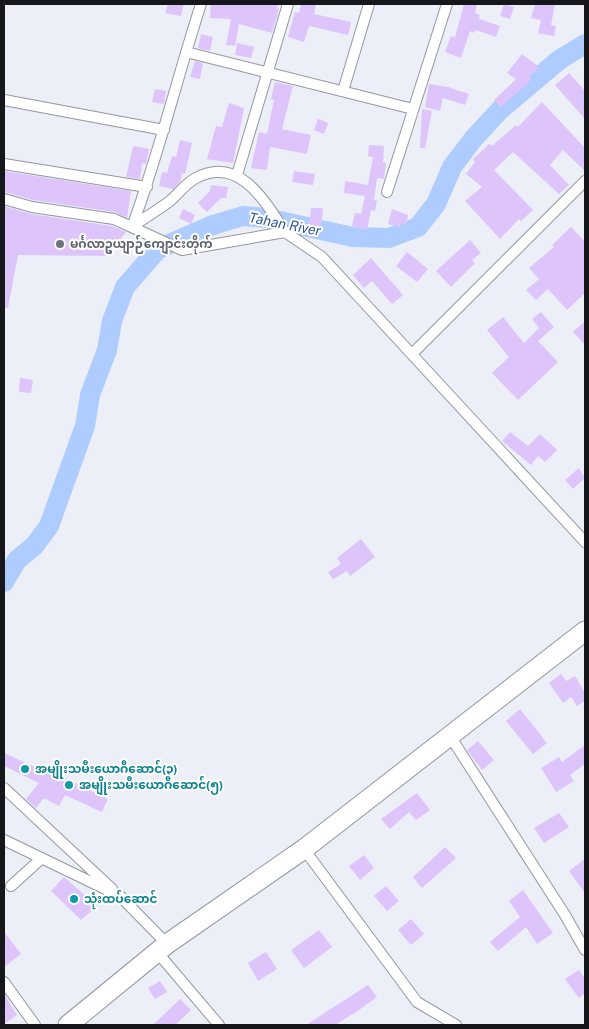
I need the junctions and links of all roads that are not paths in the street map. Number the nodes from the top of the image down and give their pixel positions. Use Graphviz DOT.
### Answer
graph roads {
  1 [pos="202,4"];
  2 [pos="288,4"];
  3 [pos="369,4"];
  4 [pos="447,4"];
  5 [pos="186,52"];
  6 [pos="268,71"];
  7 [pos="343,91"];
  8 [pos="4,100"];
  9 [pos="413,109"];
  10 [pos="164,130"];
  11 [pos="4,164"];
  12 [pos="237,175"];
  13 [pos="585,181"];
  14 [pos="147,187"];
  15 [pos="387,192"];
  16 [pos="4,199"];
  17 [pos="132,227"];
  18 [pos="285,232"];
  19 [pos="412,353"];
  20 [pos="585,542"];
  21 [pos="585,630"];
  22 [pos="450,736"];
  23 [pos="4,788"];
  24 [pos="4,840"];
  25 [pos="304,849"];
  26 [pos="42,858"];
  27 [pos="11,886"];
  28 [pos="120,896"];
  29 [pos="162,948"];
  30 [pos="585,950"];
  31 [pos="4,982"];
  32 [pos="35,1025"];
  33 [pos="68,1025"];
  34 [pos="219,1025"];
  35 [pos="456,1025"];
  1 -- 5 [label="street"];
  2 -- 6 [label="street"];
  3 -- 7 [label="street"];
  4 -- 9 [label="street"];
  5 -- 6 [label="street"];
  5 -- 10 [label="street"];
  6 -- 7 [label="street"];
  6 -- 12 [label="street"];
  7 -- 9 [label="street"];
  8 -- 10 [label="street"];
  9 -- 15 [label="street"];
  10 -- 14 [label="street"];
  11 -- 14 [label="street"];
  12 -- 17 [label="street"];
  12 -- 18 [label="street"];
  13 -- 19 [label="street"];
  14 -- 17 [label="street"];
  16 -- 17 [label="street"];
  17 -- 18 [label="street"];
  18 -- 19 [label="street"];
  19 -- 20 [label="street"];
  21 -- 22 [label="highway"];
  22 -- 25 [label="highway"];
  22 -- 30 [label="street"];
  23 -- 28 [label="street"];
  24 -- 26 [label="street"];
  25 -- 29 [label="highway"];
  25 -- 35 [label="street"];
  26 -- 27 [label="street"];
  26 -- 28 [label="street"];
  28 -- 29 [label="street"];
  29 -- 33 [label="highway"];
  29 -- 34 [label="street"];
  31 -- 32 [label="street"];
}
